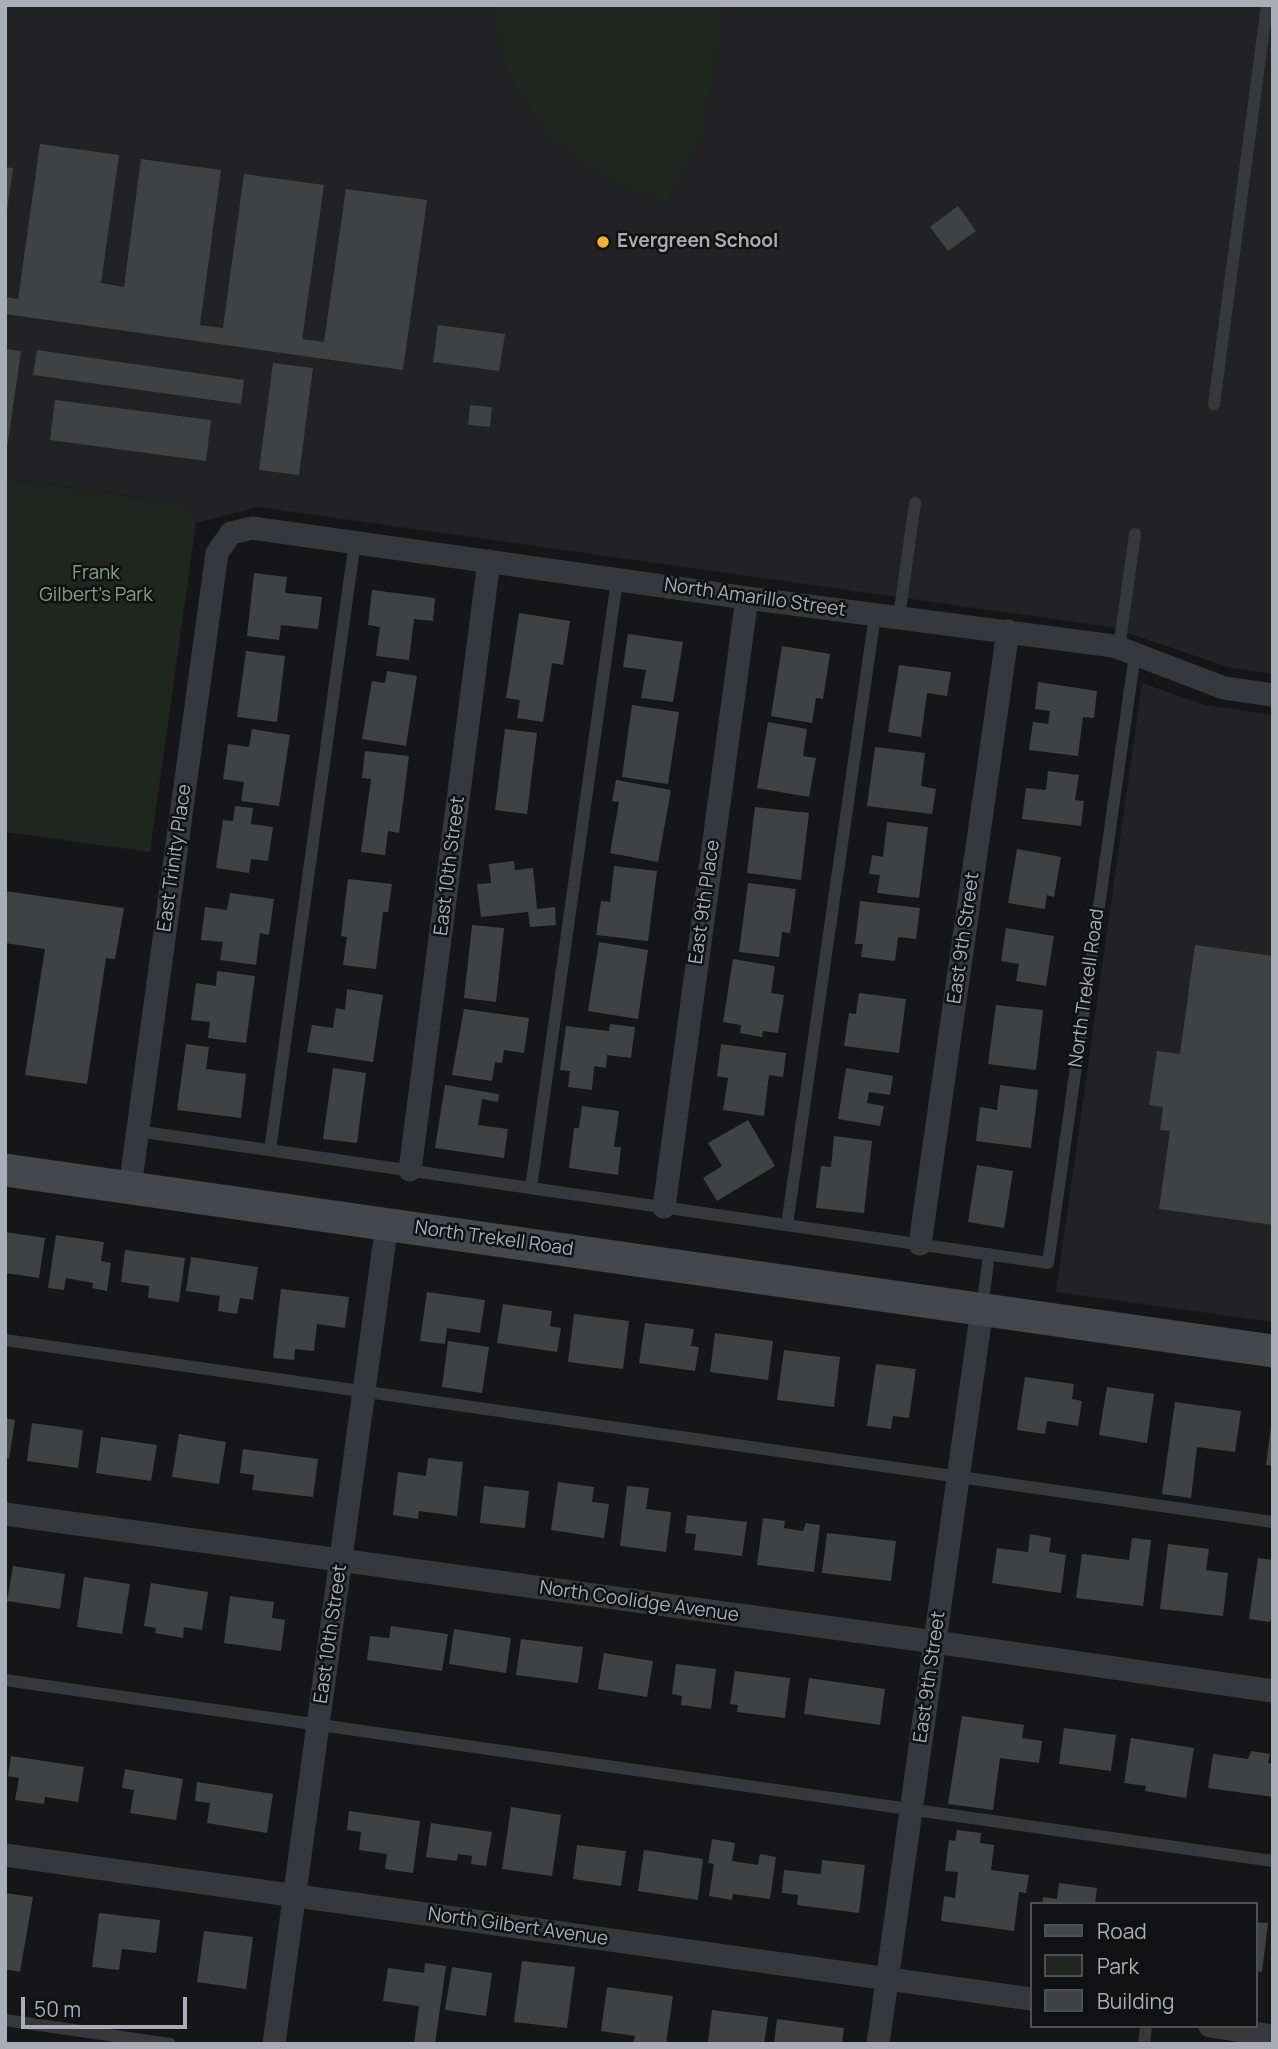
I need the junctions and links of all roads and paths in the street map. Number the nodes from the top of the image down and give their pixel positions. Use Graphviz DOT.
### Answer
graph roads {
  1 [pos="1267,5"];
  2 [pos="1214,404"];
  3 [pos="915,503"];
  4 [pos="231,533"];
  5 [pos="1136,534"];
  6 [pos="355,541"];
  7 [pos="489,561"];
  8 [pos="617,580"];
  9 [pos="747,598"];
  10 [pos="875,615"];
  11 [pos="899,617"];
  12 [pos="1008,631"];
  13 [pos="1127,651"];
  14 [pos="1273,695"];
  15 [pos="137,1130"];
  16 [pos="270,1150"];
  17 [pos="5,1170"];
  18 [pos="410,1170"];
  19 [pos="130,1187"];
  20 [pos="531,1188"];
  21 [pos="664,1207"];
  22 [pos="387,1224"];
  23 [pos="787,1225"];
  24 [pos="920,1244"];
  25 [pos="989,1254"];
  26 [pos="982,1309"];
  27 [pos="5,1340"];
  28 [pos="1273,1351"];
  29 [pos="365,1391"];
  30 [pos="958,1476"];
  31 [pos="5,1514"];
  32 [pos="1273,1521"];
  33 [pos="341,1561"];
  34 [pos="936,1642"];
  35 [pos="5,1680"];
  36 [pos="1273,1691"];
  37 [pos="318,1725"];
  38 [pos="911,1809"];
  39 [pos="5,1855"];
  40 [pos="1273,1861"];
  41 [pos="295,1896"];
  42 [pos="887,1977"];
  43 [pos="1030,1999"];
  44 [pos="5,2020"];
  45 [pos="1223,2028"];
  46 [pos="1273,2036"];
  47 [pos="170,2044"];
  48 [pos="274,2044"];
  49 [pos="878,2044"];
  1 -- 2 [label="lane"];
  3 -- 11 [label="lane"];
  4 -- 6 [label="street, North Amarillo Street"];
  4 -- 15 [label="street, East Trinity Place"];
  5 -- 13 [label="lane"];
  6 -- 7 [label="street, North Amarillo Street"];
  6 -- 16 [label="lane"];
  7 -- 8 [label="street, North Amarillo Street"];
  7 -- 18 [label="street, East 10th Street"];
  8 -- 9 [label="street, North Amarillo Street"];
  8 -- 20 [label="lane"];
  9 -- 10 [label="street, North Amarillo Street"];
  9 -- 21 [label="street, East 9th Place"];
  10 -- 11 [label="street, North Amarillo Street"];
  10 -- 23 [label="lane"];
  11 -- 12 [label="street, North Amarillo Street"];
  12 -- 13 [label="street, North Amarillo Street"];
  12 -- 24 [label="street, East 9th Street"];
  13 -- 14 [label="street, North Amarillo Street"];
  13 -- 25 [label="lane, North Trekell Road"];
  15 -- 16 [label="lane, North Trekell Road"];
  15 -- 19 [label="street, East Trinity Place"];
  16 -- 18 [label="lane, North Trekell Road"];
  17 -- 19 [label="main road, North Trekell Road"];
  18 -- 20 [label="lane, North Trekell Road"];
  19 -- 22 [label="main road, North Trekell Road"];
  20 -- 21 [label="lane, North Trekell Road"];
  21 -- 23 [label="lane, North Trekell Road"];
  22 -- 26 [label="main road, North Trekell Road"];
  22 -- 29 [label="street, East 10th Street"];
  23 -- 24 [label="lane, North Trekell Road"];
  24 -- 25 [label="lane, North Trekell Road"];
  25 -- 26 [label="lane"];
  26 -- 28 [label="main road, North Trekell Road"];
  26 -- 30 [label="street, East 9th Street"];
  27 -- 29 [label="lane"];
  29 -- 30 [label="lane"];
  29 -- 33 [label="street, East 10th Street"];
  30 -- 32 [label="lane"];
  30 -- 34 [label="street, East 9th Street"];
  31 -- 33 [label="street, North Coolidge Avenue"];
  33 -- 34 [label="street, North Coolidge Avenue"];
  33 -- 37 [label="street, East 10th Street"];
  34 -- 36 [label="street, North Coolidge Avenue"];
  34 -- 38 [label="street, East 9th Street"];
  35 -- 37 [label="lane"];
  37 -- 38 [label="lane"];
  37 -- 41 [label="street, East 10th Street"];
  38 -- 40 [label="lane"];
  38 -- 42 [label="street, East 9th Street"];
  39 -- 41 [label="street, North Gilbert Avenue"];
  41 -- 42 [label="street, North Gilbert Avenue"];
  41 -- 48 [label="street, East 10th Street"];
  42 -- 43 [label="street, North Gilbert Avenue"];
  42 -- 49 [label="street, East 9th Street"];
  44 -- 47 [label="lane"];
  45 -- 46 [label="street"];
}
